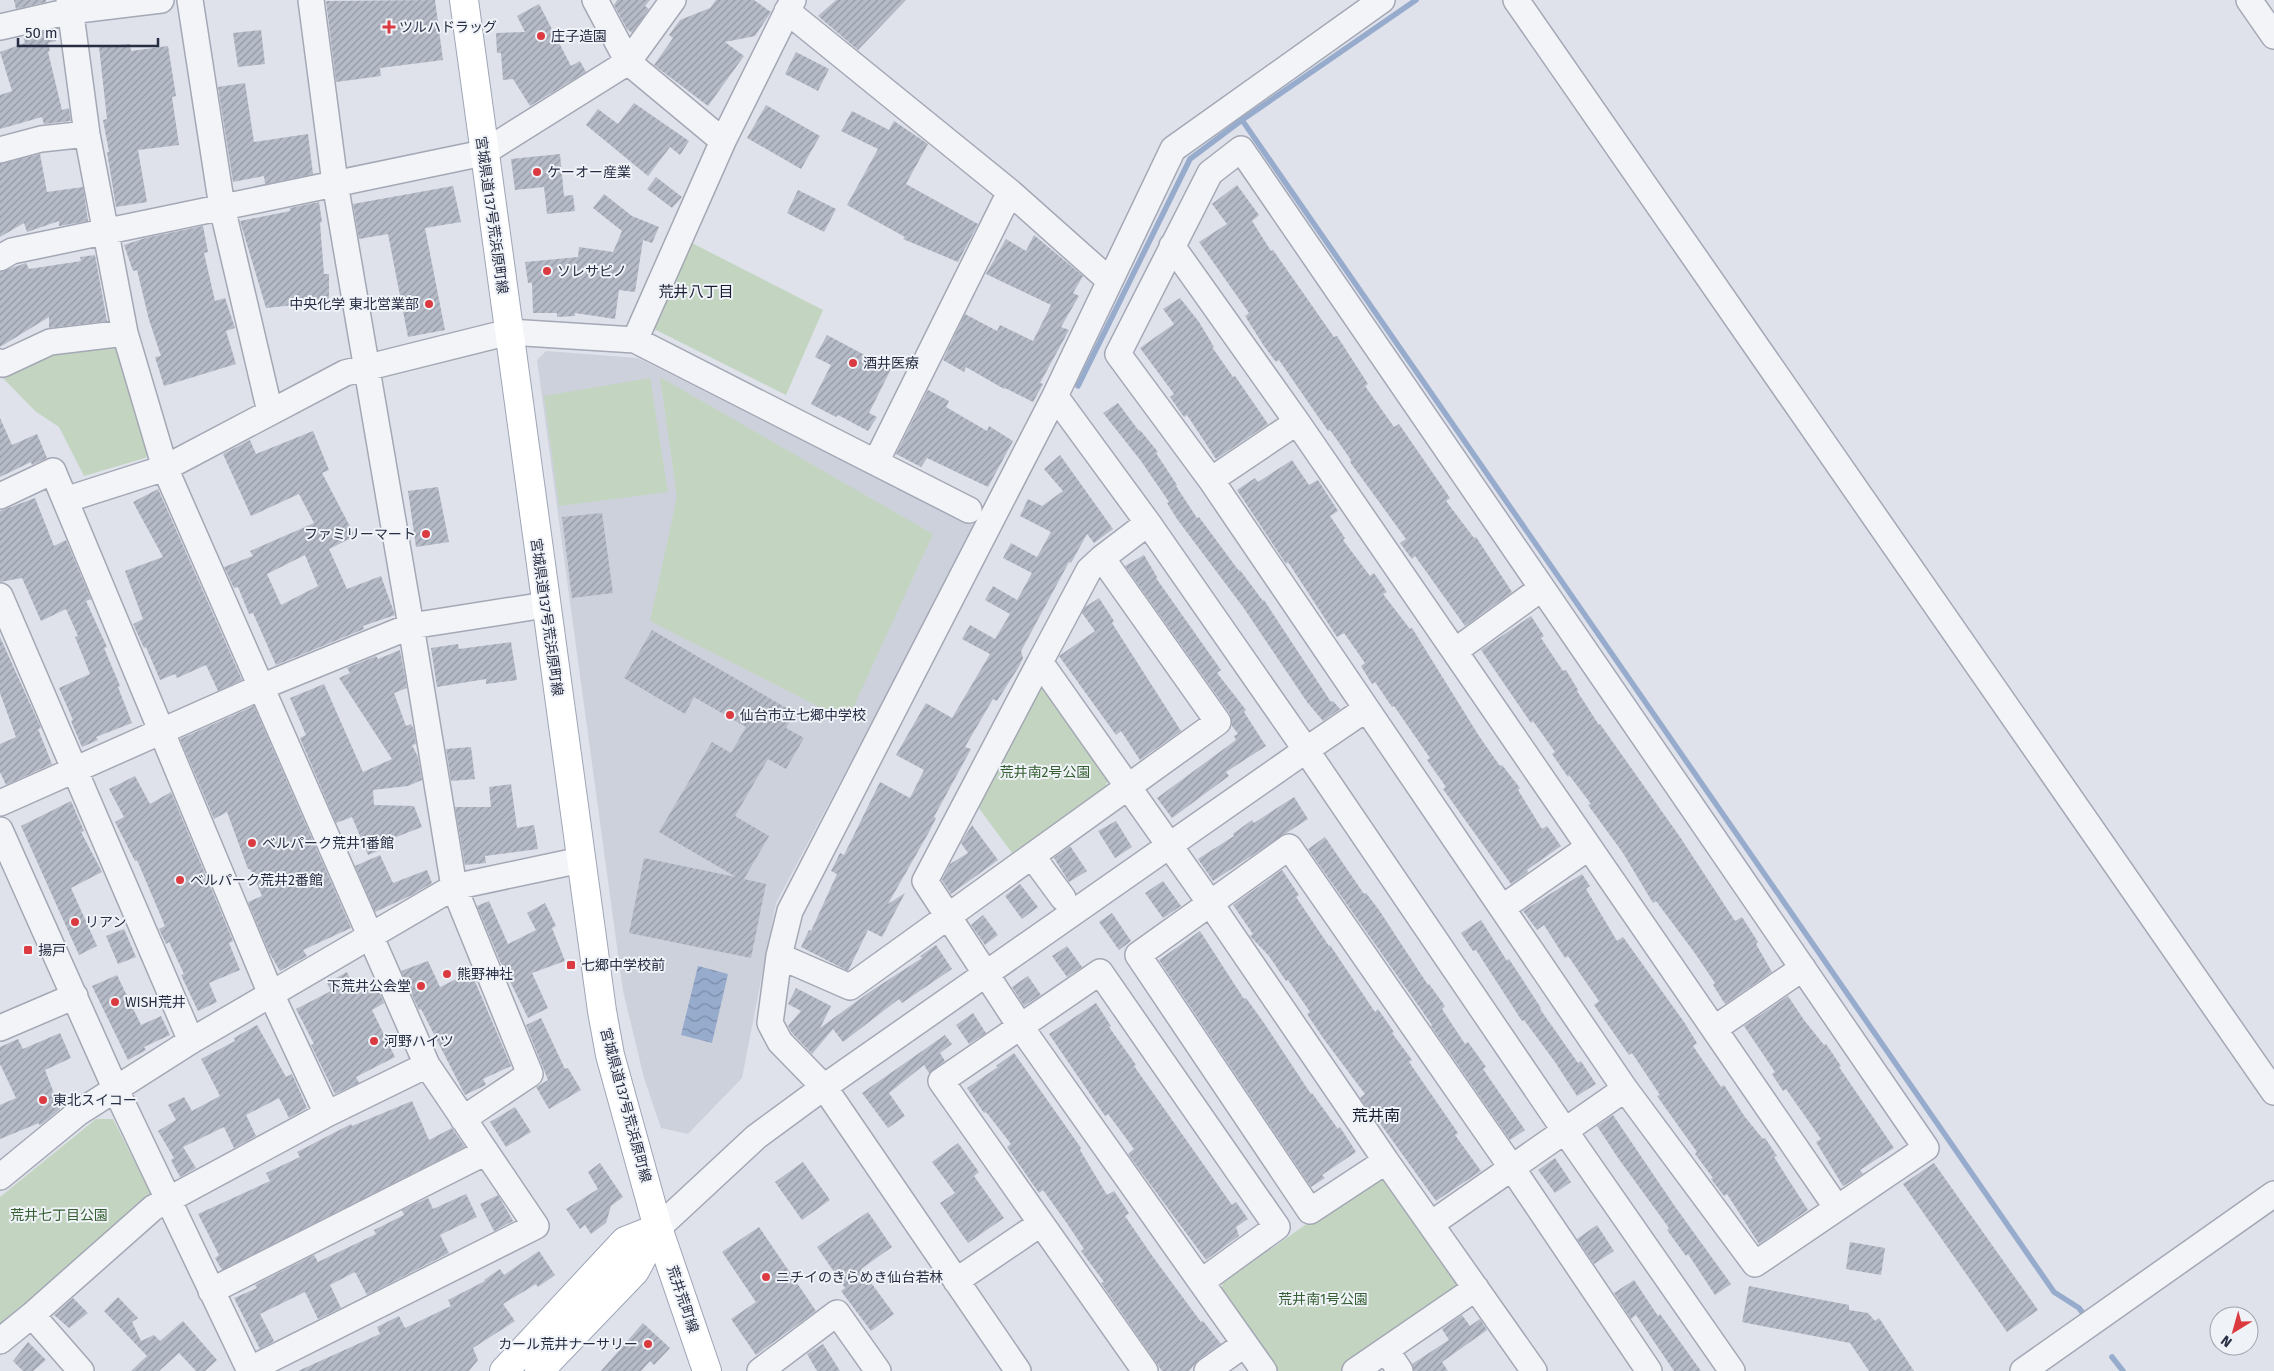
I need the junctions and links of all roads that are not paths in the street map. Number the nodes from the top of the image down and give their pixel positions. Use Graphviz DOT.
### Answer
graph roads {
  1 [pos="161,0"];
  2 [pos="190,0"];
  3 [pos="311,0"];
  4 [pos="464,0"];
  5 [pos="595,0"];
  6 [pos="673,0"];
  7 [pos="1382,0"];
  8 [pos="1516,0"];
  9 [pos="2249,0"];
  10 [pos="790,5"];
  11 [pos="70,6"];
  12 [pos="0,27"];
  13 [pos="2274,36"];
  14 [pos="628,62"];
  15 [pos="87,134"];
  16 [pos="723,141"];
  17 [pos="0,150"];
  18 [pos="483,153"];
  19 [pos="335,183"];
  20 [pos="1010,192"];
  21 [pos="222,208"];
  22 [pos="106,232"];
  23 [pos="1172,246"];
  24 [pos="0,258"];
  25 [pos="1110,281"];
  26 [pos="509,332"];
  27 [pos="125,333"];
  28 [pos="635,340"];
  29 [pos="0,362"];
  30 [pos="368,367"];
  31 [pos="1055,396"];
  32 [pos="270,412"];
  33 [pos="1297,422"];
  34 [pos="876,462"];
  35 [pos="165,468"];
  36 [pos="1211,480"];
  37 [pos="0,496"];
  38 [pos="65,500"];
  39 [pos="969,510"];
  40 [pos="1148,523"];
  41 [pos="1102,558"];
  42 [pos="1542,588"];
  43 [pos="0,596"];
  44 [pos="545,606"];
  45 [pos="411,626"];
  46 [pos="1455,652"];
  47 [pos="1040,662"];
  48 [pos="261,687"];
  49 [pos="1366,708"];
  50 [pos="162,730"];
  51 [pos="1306,750"];
  52 [pos="74,769"];
  53 [pos="1129,788"];
  54 [pos="0,803"];
  55 [pos="0,830"];
  56 [pos="1169,846"];
  57 [pos="1589,847"];
  58 [pos="1032,856"];
  59 [pos="581,860"];
  60 [pos="454,887"];
  61 [pos="1063,898"];
  62 [pos="1210,904"];
  63 [pos="1502,908"];
  64 [pos="949,916"];
  65 [pos="370,936"];
  66 [pos="779,956"];
  67 [pos="1803,968"];
  68 [pos="986,973"];
  69 [pos="271,994"];
  70 [pos="75,996"];
  71 [pos="1020,1026"];
  72 [pos="0,1028"];
  73 [pos="1714,1029"];
  74 [pos="191,1041"];
  75 [pos="427,1065"];
  76 [pos="824,1087"];
  77 [pos="1625,1089"];
  78 [pos="116,1090"];
  79 [pos="2274,1092"];
  80 [pos="327,1114"];
  81 [pos="463,1119"];
  82 [pos="1565,1131"];
  83 [pos="486,1152"];
  84 [pos="1386,1161"];
  85 [pos="1512,1168"];
  86 [pos="0,1177"];
  87 [pos="2274,1194"];
  88 [pos="167,1201"];
  89 [pos="1837,1208"];
  90 [pos="1040,1224"];
  91 [pos="1431,1224"];
  92 [pos="658,1228"];
  93 [pos="956,1281"];
  94 [pos="1201,1282"];
  95 [pos="1476,1288"];
  96 [pos="210,1291"];
  97 [pos="32,1316"];
  98 [pos="0,1340"];
  99 [pos="1245,1344"];
  100 [pos="1386,1350"];
  101 [pos="249,1370"];
  102 [pos="81,1371"];
  103 [pos="504,1371"];
  104 [pos="539,1371"];
  105 [pos="707,1371"];
  106 [pos="760,1371"];
  107 [pos="878,1371"];
  108 [pos="1018,1371"];
  109 [pos="1145,1371"];
  110 [pos="1207,1371"];
  111 [pos="1264,1371"];
  112 [pos="1355,1371"];
  113 [pos="1400,1371"];
  114 [pos="1534,1371"];
  115 [pos="1649,1371"];
  116 [pos="1732,1371"];
  117 [pos="2023,1371"];
  1 -- 11 [label="street"];
  2 -- 21 [label="street"];
  3 -- 19 [label="street"];
  4 -- 18 [label="main road, 宮城県道137号荒浜原町線"];
  5 -- 14 [label="street"];
  6 -- 14 [label="street"];
  7 -- 25 [label="street"];
  8 -- 79 [label="street"];
  9 -- 13 [label="street"];
  10 -- 16 [label="street"];
  10 -- 20 [label="street"];
  11 -- 12 [label="street"];
  11 -- 15 [label="street"];
  14 -- 16 [label="street"];
  14 -- 18 [label="street"];
  15 -- 17 [label="street"];
  15 -- 22 [label="street"];
  16 -- 28 [label="street"];
  18 -- 19 [label="street"];
  18 -- 26 [label="main road, 宮城県道137号荒浜原町線"];
  19 -- 21 [label="street"];
  19 -- 30 [label="street"];
  20 -- 25 [label="street"];
  20 -- 34 [label="street"];
  21 -- 22 [label="street"];
  21 -- 32 [label="street"];
  22 -- 24 [label="street"];
  22 -- 27 [label="street"];
  23 -- 33 [label="street"];
  23 -- 36 [label="street"];
  23 -- 42 [label="street"];
  25 -- 31 [label="street"];
  26 -- 28 [label="street"];
  26 -- 30 [label="street"];
  26 -- 44 [label="main road, 宮城県道137号荒浜原町線"];
  27 -- 29 [label="street"];
  27 -- 35 [label="street"];
  28 -- 34 [label="street"];
  30 -- 32 [label="street"];
  30 -- 45 [label="street"];
  31 -- 40 [label="street"];
  31 -- 66 [label="street"];
  32 -- 35 [label="street"];
  33 -- 36 [label="street"];
  33 -- 46 [label="street"];
  34 -- 39 [label="street"];
  35 -- 38 [label="street"];
  35 -- 48 [label="street"];
  36 -- 49 [label="street"];
  37 -- 38 [label="street"];
  38 -- 50 [label="street"];
  40 -- 41 [label="street"];
  40 -- 51 [label="street"];
  41 -- 47 [label="street"];
  41 -- 53 [label="street"];
  42 -- 46 [label="street"];
  42 -- 67 [label="street"];
  43 -- 52 [label="street"];
  44 -- 45 [label="street"];
  44 -- 59 [label="main road, 宮城県道137号荒浜原町線"];
  45 -- 48 [label="street"];
  45 -- 60 [label="street"];
  46 -- 57 [label="street"];
  47 -- 53 [label="street"];
  47 -- 64 [label="street"];
  48 -- 50 [label="street"];
  48 -- 65 [label="street"];
  49 -- 51 [label="street"];
  49 -- 63 [label="street"];
  50 -- 52 [label="street"];
  50 -- 69 [label="street"];
  51 -- 56 [label="street"];
  51 -- 82 [label="street"];
  52 -- 54 [label="street"];
  52 -- 74 [label="street"];
  53 -- 56 [label="street"];
  53 -- 58 [label="street"];
  55 -- 70 [label="street"];
  56 -- 62 [label="street"];
  56 -- 68 [label="street"];
  57 -- 63 [label="street"];
  57 -- 73 [label="street"];
  58 -- 61 [label="street"];
  58 -- 64 [label="street"];
  59 -- 60 [label="street"];
  59 -- 92 [label="main road, 宮城県道137号荒浜原町線"];
  60 -- 65 [label="street"];
  60 -- 81 [label="street"];
  62 -- 84 [label="street"];
  62 -- 84 [label="street"];
  62 -- 85 [label="street"];
  63 -- 77 [label="street"];
  64 -- 66 [label="street"];
  64 -- 68 [label="street"];
  65 -- 69 [label="street"];
  65 -- 75 [label="street"];
  66 -- 76 [label="street"];
  67 -- 73 [label="street"];
  67 -- 89 [label="street"];
  68 -- 71 [label="street"];
  68 -- 76 [label="street"];
  69 -- 74 [label="street"];
  69 -- 80 [label="street"];
  70 -- 72 [label="street"];
  70 -- 78 [label="street"];
  71 -- 90 [label="street"];
  71 -- 94 [label="street"];
  71 -- 94 [label="street"];
  73 -- 89 [label="street"];
  74 -- 78 [label="street"];
  75 -- 80 [label="street"];
  75 -- 81 [label="street"];
  76 -- 92 [label="street"];
  76 -- 93 [label="street"];
  77 -- 82 [label="street"];
  77 -- 89 [label="street"];
  78 -- 86 [label="street"];
  78 -- 88 [label="street"];
  80 -- 88 [label="street"];
  81 -- 83 [label="street"];
  82 -- 85 [label="street"];
  82 -- 116 [label="street"];
  83 -- 96 [label="street"];
  83 -- 101 [label="street"];
  84 -- 91 [label="street"];
  85 -- 91 [label="street"];
  85 -- 115 [label="street"];
  87 -- 117 [label="street"];
  88 -- 96 [label="street"];
  88 -- 97 [label="street"];
  90 -- 93 [label="street"];
  90 -- 109 [label="street"];
  91 -- 95 [label="street"];
  92 -- 103 [label="main road"];
  92 -- 104 [label="main road"];
  92 -- 105 [label="main road, 荒井荒町線"];
  93 -- 108 [label="street"];
  94 -- 99 [label="street"];
  95 -- 100 [label="street"];
  95 -- 114 [label="street"];
  96 -- 101 [label="street"];
  97 -- 98 [label="street"];
  97 -- 102 [label="street"];
  99 -- 110 [label="street"];
  99 -- 111 [label="street"];
  100 -- 112 [label="street"];
  100 -- 113 [label="street"];
  106 -- 107 [label="street"];
}
